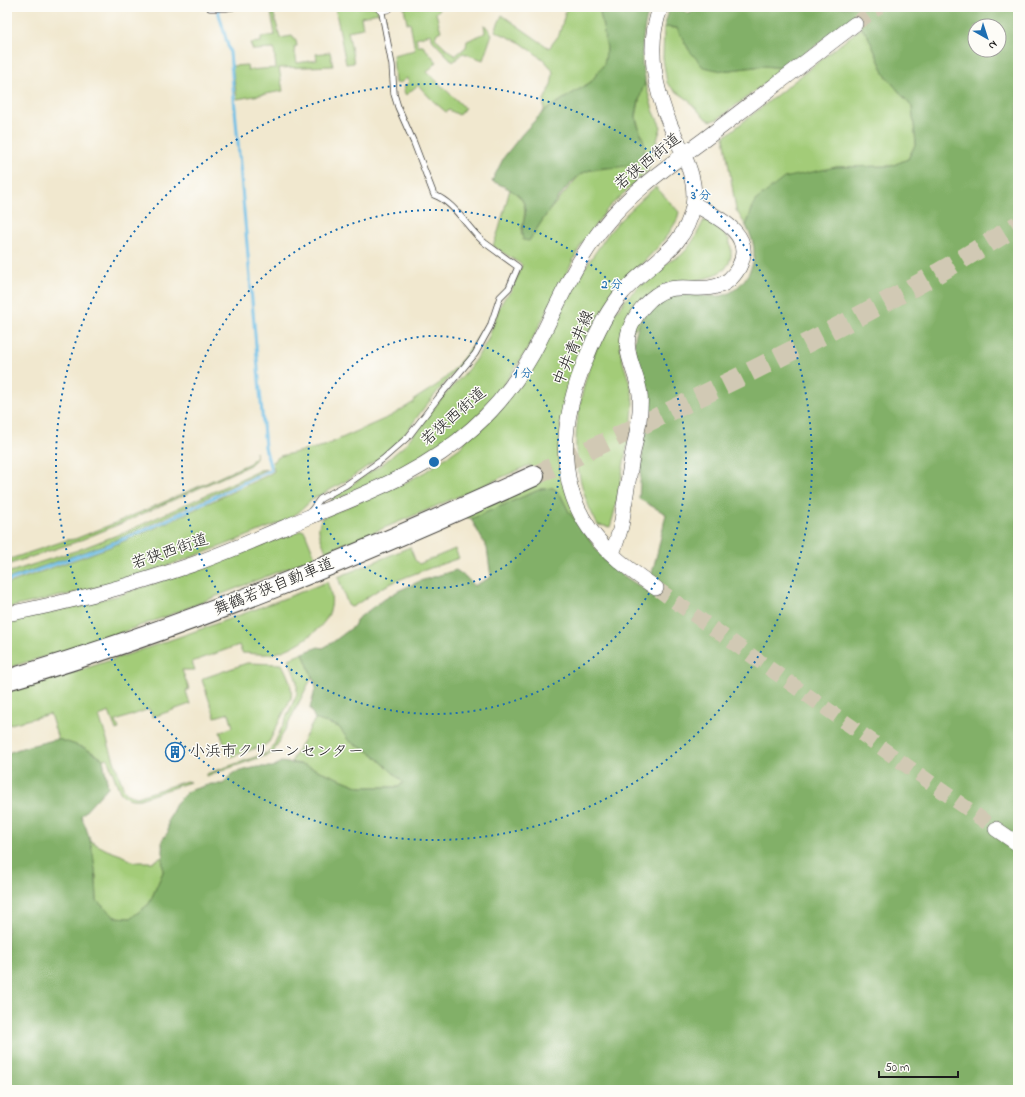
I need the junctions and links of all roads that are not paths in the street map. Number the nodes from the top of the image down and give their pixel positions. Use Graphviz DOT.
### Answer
graph roads {
  1 [pos="234,7"];
  2 [pos="384,7"];
  3 [pos="661,7"];
  4 [pos="210,8"];
  5 [pos="855,24"];
  6 [pos="684,155"];
  7 [pos="694,204"];
  8 [pos="534,476"];
  9 [pos="307,518"];
  10 [pos="612,554"];
  11 [pos="656,588"];
  12 [pos="7,614"];
  13 [pos="7,680"];
  14 [pos="996,829"];
  15 [pos="1018,844"];
  1 -- 4 [label="lane"];
  2 -- 9 [label="lane"];
  3 -- 6 [label="street, 中井青井線"];
  5 -- 6 [label="street, 若狭西街道"];
  6 -- 7 [label="street, 中井青井線"];
  6 -- 9 [label="street, 若狭西街道"];
  7 -- 10 [label="street, 中井青井線"];
  7 -- 10 [label="street"];
  8 -- 13 [label="highway, 舞鶴若狭自動車道"];
  9 -- 12 [label="street, 若狭西街道"];
  10 -- 11 [label="street, 中井青井線"];
  14 -- 15 [label="street"];
}
